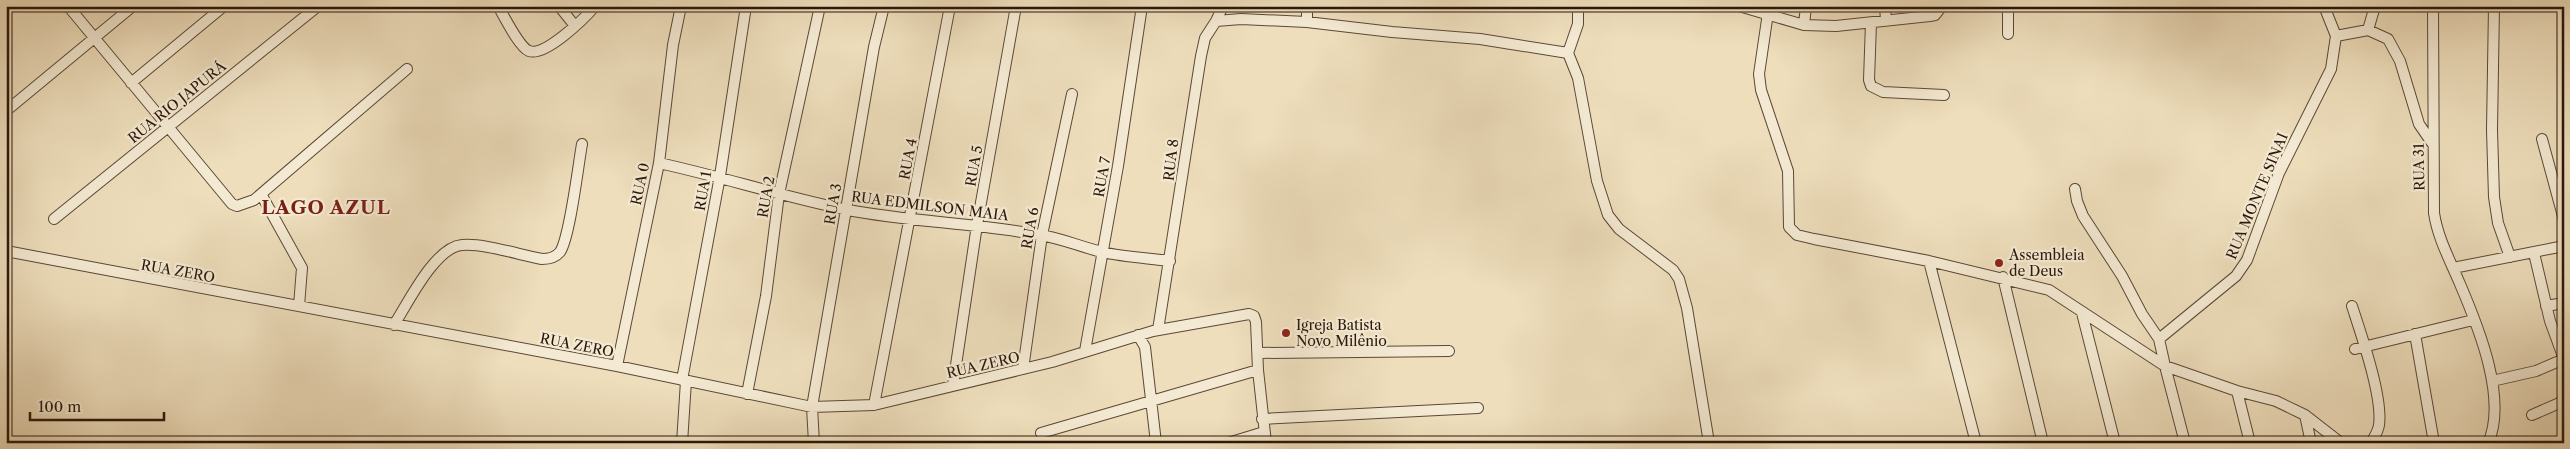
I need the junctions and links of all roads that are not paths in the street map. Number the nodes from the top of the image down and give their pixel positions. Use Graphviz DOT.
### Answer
graph roads {
  1 [pos="68,6"];
  2 [pos="133,6"];
  3 [pos="224,6"];
  4 [pos="318,6"];
  5 [pos="498,6"];
  6 [pos="559,6"];
  7 [pos="595,6"];
  8 [pos="681,6"];
  9 [pos="746,6"];
  10 [pos="820,6"];
  11 [pos="884,6"];
  12 [pos="950,6"];
  13 [pos="1016,6"];
  14 [pos="1142,6"];
  15 [pos="1223,6"];
  16 [pos="1307,6"];
  17 [pos="1578,6"];
  18 [pos="1739,6"];
  19 [pos="1806,6"];
  20 [pos="1885,6"];
  21 [pos="2008,6"];
  22 [pos="2324,6"];
  23 [pos="2376,6"];
  24 [pos="2433,6"];
  25 [pos="2494,6"];
  26 [pos="1942,8"];
  27 [pos="1769,10"];
  28 [pos="1216,20"];
  29 [pos="1886,20"];
  30 [pos="1307,22"];
  31 [pos="1871,23"];
  32 [pos="1804,25"];
  33 [pos="575,26"];
  34 [pos="2368,30"];
  35 [pos="2008,34"];
  36 [pos="2336,36"];
  37 [pos="94,38"];
  38 [pos="1568,53"];
  39 [pos="407,69"];
  40 [pos="131,83"];
  41 [pos="1072,94"];
  42 [pos="1944,95"];
  43 [pos="6,111"];
  44 [pos="168,127"];
  45 [pos="2542,139"];
  46 [pos="582,144"];
  47 [pos="2432,144"];
  48 [pos="659,163"];
  49 [pos="720,176"];
  50 [pos="2075,189"];
  51 [pos="261,194"];
  52 [pos="779,194"];
  53 [pos="846,209"];
  54 [pos="54,219"];
  55 [pos="910,220"];
  56 [pos="2564,220"];
  57 [pos="977,225"];
  58 [pos="1042,235"];
  59 [pos="2564,246"];
  60 [pos="6,251"];
  61 [pos="1103,252"];
  62 [pos="2534,253"];
  63 [pos="2510,257"];
  64 [pos="1170,261"];
  65 [pos="1929,261"];
  66 [pos="2453,268"];
  67 [pos="2003,277"];
  68 [pos="2564,303"];
  69 [pos="300,306"];
  70 [pos="2352,306"];
  71 [pos="2546,306"];
  72 [pos="2082,313"];
  73 [pos="2473,320"];
  74 [pos="394,325"];
  75 [pos="1155,331"];
  76 [pos="2415,334"];
  77 [pos="1138,335"];
  78 [pos="2159,339"];
  79 [pos="2366,346"];
  80 [pos="1146,347"];
  81 [pos="2355,349"];
  82 [pos="1085,351"];
  83 [pos="1449,351"];
  84 [pos="1259,353"];
  85 [pos="2564,359"];
  86 [pos="617,366"];
  87 [pos="2165,366"];
  88 [pos="1023,370"];
  89 [pos="1258,370"];
  90 [pos="684,381"];
  91 [pos="2492,381"];
  92 [pos="953,385"];
  93 [pos="2237,391"];
  94 [pos="748,394"];
  95 [pos="1153,401"];
  96 [pos="2564,401"];
  97 [pos="874,405"];
  98 [pos="812,407"];
  99 [pos="1478,408"];
  100 [pos="2304,415"];
  101 [pos="2532,415"];
  102 [pos="1262,419"];
  103 [pos="1264,432"];
  104 [pos="1041,433"];
  105 [pos="682,443"];
  106 [pos="814,443"];
  107 [pos="1156,443"];
  108 [pos="1228,443"];
  109 [pos="1266,443"];
  110 [pos="1709,443"];
  111 [pos="1976,443"];
  112 [pos="2043,443"];
  113 [pos="2115,443"];
  114 [pos="2185,443"];
  115 [pos="2250,443"];
  116 [pos="2311,443"];
  117 [pos="2341,443"];
  118 [pos="2371,443"];
  119 [pos="2434,443"];
  120 [pos="2488,443"];
  1 -- 37 [label="street"];
  2 -- 37 [label="street"];
  3 -- 40 [label="street"];
  4 -- 44 [label="street, RUA RIO JAPURÁ"];
  5 -- 33 [label="street"];
  6 -- 33 [label="street"];
  7 -- 33 [label="street"];
  8 -- 48 [label="street, RUA 0"];
  9 -- 49 [label="street, RUA 1"];
  10 -- 52 [label="street, RUA 2"];
  11 -- 53 [label="street, RUA 3"];
  12 -- 55 [label="street, RUA 4"];
  13 -- 57 [label="street, RUA 5"];
  14 -- 61 [label="street, RUA 7"];
  15 -- 28 [label="street, RUA 8"];
  16 -- 30 [label="street"];
  17 -- 38 [label="street"];
  18 -- 27 [label="street"];
  19 -- 32 [label="street"];
  20 -- 29 [label="street"];
  21 -- 35 [label="street"];
  22 -- 36 [label="street"];
  23 -- 34 [label="street"];
  24 -- 47 [label="street, RUA 31"];
  25 -- 63 [label="street"];
  26 -- 29 [label="street"];
  27 -- 32 [label="street"];
  27 -- 65 [label="street"];
  28 -- 30 [label="street"];
  28 -- 64 [label="street, RUA 8"];
  29 -- 31 [label="street"];
  30 -- 38 [label="street"];
  31 -- 32 [label="street"];
  31 -- 42 [label="street"];
  34 -- 36 [label="street"];
  34 -- 47 [label="street"];
  36 -- 78 [label="street, RUA MONTE SINAI"];
  37 -- 40 [label="street"];
  37 -- 43 [label="street"];
  38 -- 110 [label="street"];
  39 -- 51 [label="street"];
  40 -- 44 [label="street"];
  41 -- 58 [label="street, RUA 6"];
  44 -- 51 [label="street"];
  44 -- 54 [label="street, RUA RIO JAPURÁ"];
  45 -- 56 [label="street"];
  46 -- 74 [label="street"];
  47 -- 66 [label="street, RUA 31"];
  48 -- 49 [label="street, RUA EDMILSON MAIA"];
  48 -- 86 [label="street, RUA 0"];
  49 -- 52 [label="street, RUA EDMILSON MAIA"];
  49 -- 90 [label="street, RUA 1"];
  50 -- 78 [label="street"];
  51 -- 69 [label="street"];
  52 -- 53 [label="street, RUA EDMILSON MAIA"];
  52 -- 94 [label="street, RUA 2"];
  53 -- 55 [label="street, RUA EDMILSON MAIA"];
  53 -- 98 [label="street, RUA 3"];
  55 -- 57 [label="street, RUA EDMILSON MAIA"];
  55 -- 97 [label="street, RUA 4"];
  57 -- 58 [label="street, RUA EDMILSON MAIA"];
  57 -- 92 [label="street, RUA 5"];
  58 -- 61 [label="street, RUA EDMILSON MAIA"];
  58 -- 88 [label="street, RUA 6"];
  59 -- 62 [label="street"];
  60 -- 69 [label="street, RUA ZERO"];
  61 -- 64 [label="street, RUA EDMILSON MAIA"];
  61 -- 82 [label="street, RUA 7"];
  62 -- 63 [label="street"];
  62 -- 71 [label="street"];
  63 -- 66 [label="street"];
  64 -- 75 [label="street, RUA 8"];
  65 -- 67 [label="street"];
  65 -- 111 [label="street"];
  66 -- 73 [label="street, RUA 31"];
  67 -- 72 [label="street"];
  67 -- 112 [label="street"];
  68 -- 71 [label="street"];
  69 -- 74 [label="street, RUA ZERO"];
  70 -- 79 [label="street"];
  71 -- 85 [label="street"];
  72 -- 87 [label="street"];
  72 -- 113 [label="street"];
  73 -- 76 [label="street"];
  73 -- 91 [label="street, RUA 31"];
  74 -- 86 [label="street, RUA ZERO"];
  75 -- 77 [label="street, RUA ZERO"];
  75 -- 80 [label="street, RUA 8"];
  75 -- 84 [label="street, RUA ZERO"];
  76 -- 79 [label="street"];
  76 -- 119 [label="street"];
  77 -- 80 [label="street"];
  77 -- 82 [label="street, RUA ZERO"];
  78 -- 87 [label="street"];
  79 -- 81 [label="street"];
  79 -- 118 [label="street"];
  80 -- 95 [label="street"];
  82 -- 88 [label="street, RUA ZERO"];
  83 -- 84 [label="street"];
  84 -- 89 [label="street"];
  85 -- 91 [label="street"];
  86 -- 90 [label="street, RUA ZERO"];
  87 -- 93 [label="street"];
  87 -- 114 [label="street"];
  88 -- 92 [label="street, RUA ZERO"];
  89 -- 95 [label="street"];
  89 -- 102 [label="street"];
  90 -- 94 [label="street, RUA ZERO"];
  90 -- 105 [label="street, RUA 1"];
  91 -- 120 [label="street, RUA 31"];
  92 -- 97 [label="street, RUA ZERO"];
  93 -- 100 [label="street"];
  93 -- 115 [label="street"];
  94 -- 98 [label="street, RUA ZERO"];
  95 -- 104 [label="street"];
  95 -- 107 [label="street"];
  96 -- 101 [label="street"];
  97 -- 98 [label="street, RUA ZERO"];
  98 -- 106 [label="street, RUA 3"];
  99 -- 102 [label="street"];
  100 -- 116 [label="street"];
  100 -- 117 [label="street"];
  102 -- 103 [label="street"];
  103 -- 108 [label="street"];
  103 -- 109 [label="street"];
}
